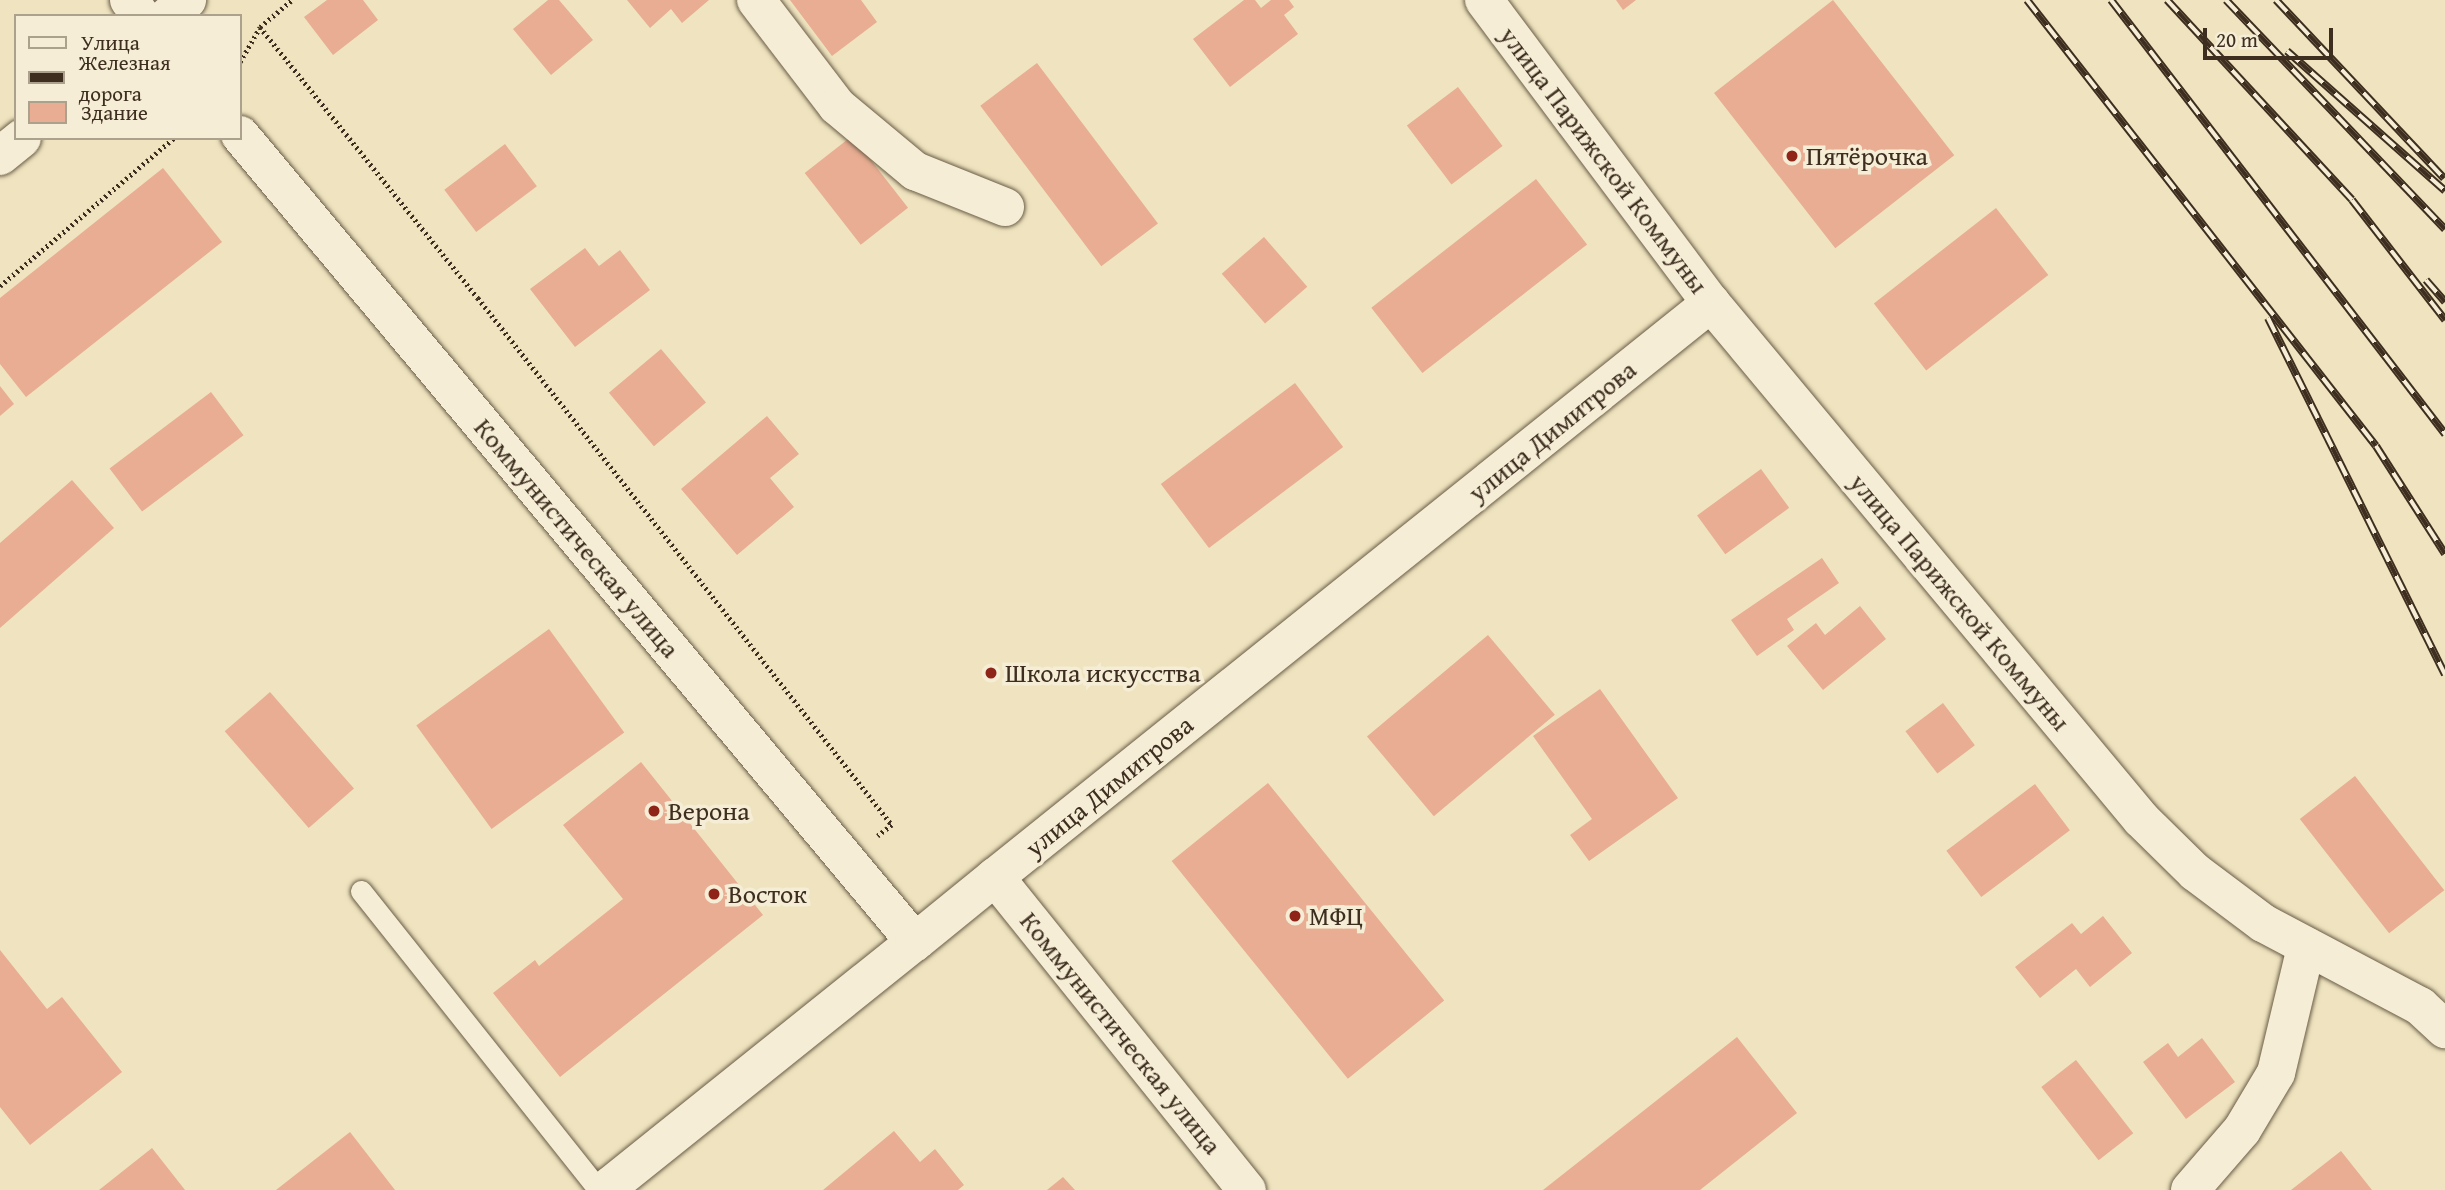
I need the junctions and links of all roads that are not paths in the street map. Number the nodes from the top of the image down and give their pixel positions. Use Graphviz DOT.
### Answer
graph roads {
  1 [pos="187,0"];
  2 [pos="756,0"];
  3 [pos="1484,0"];
  4 [pos="170,14"];
  5 [pos="242,137"];
  6 [pos="20,140"];
  7 [pos="0,156"];
  8 [pos="1005,207"];
  9 [pos="1712,303"];
  10 [pos="996,877"];
  11 [pos="361,891"];
  12 [pos="915,942"];
  13 [pos="2306,947"];
  14 [pos="2445,1029"];
  15 [pos="599,1190"];
  16 [pos="606,1190"];
  17 [pos="1247,1190"];
  18 [pos="2190,1190"];
  1 -- 4 [label="street"];
  2 -- 8 [label="street"];
  3 -- 9 [label="street, улица Парижской Коммуны"];
  5 -- 12 [label="street, Коммунистическая улица"];
  6 -- 7 [label="street"];
  9 -- 10 [label="street, улица Димитрова"];
  9 -- 13 [label="street, улица Парижской Коммуны"];
  10 -- 12 [label="street, улица Димитрова"];
  10 -- 17 [label="street, Коммунистическая улица"];
  11 -- 15 [label="lane"];
  12 -- 16 [label="street, улица Димитрова"];
  13 -- 14 [label="street, улица Парижской Коммуны"];
  13 -- 18 [label="street"];
}
